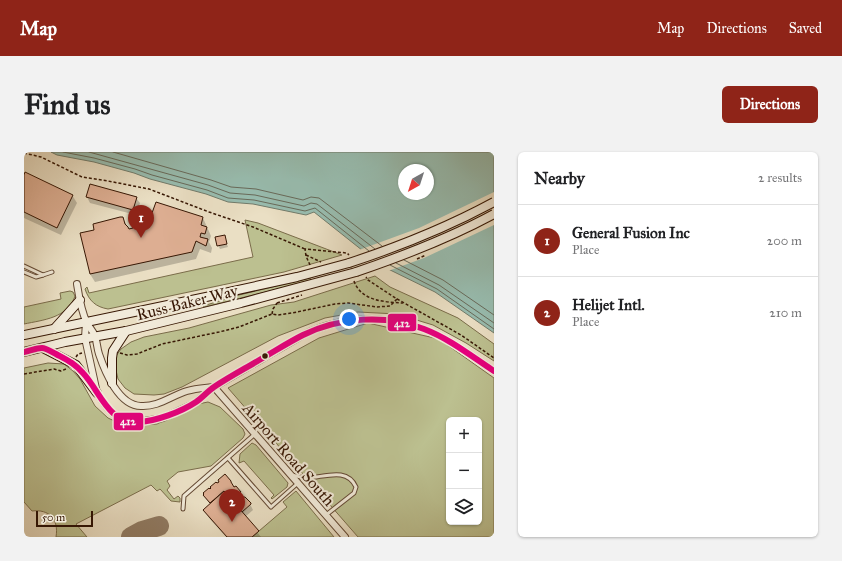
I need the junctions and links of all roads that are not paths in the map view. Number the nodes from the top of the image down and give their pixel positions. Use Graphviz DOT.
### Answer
graph roads {
  1 [pos="494,202"];
  2 [pos="494,214"];
  3 [pos="24,266"];
  4 [pos="24,272"];
  5 [pos="52,272"];
  6 [pos="43,275"];
  7 [pos="77,284"];
  8 [pos="80,300"];
  9 [pos="86,322"];
  10 [pos="54,329"];
  11 [pos="126,331"];
  12 [pos="24,335"];
  13 [pos="95,336"];
  14 [pos="85,338"];
  15 [pos="43,348"];
  16 [pos="24,352"];
  17 [pos="494,371"];
  18 [pos="112,382"];
  19 [pos="214,387"];
  20 [pos="98,393"];
  21 [pos="255,434"];
  22 [pos="228,458"];
  23 [pos="291,475"];
  24 [pos="298,483"];
  25 [pos="183,508"];
  26 [pos="326,515"];
  27 [pos="345,537"];
  1 -- 9 [label="main road, Russ Baker Way, bridge"];
  2 -- 11 [label="main road, Russ Baker Way, bridge"];
  3 -- 6 [label="lane"];
  4 -- 6 [label="lane"];
  5 -- 6 [label="lane"];
  7 -- 8 [label="street"];
  8 -- 9 [label="street"];
  8 -- 10 [label="main road"];
  9 -- 10 [label="main road, Russ Baker Way"];
  9 -- 13 [label="street"];
  9 -- 14 [label="street"];
  10 -- 12 [label="main road, Russ Baker Way"];
  11 -- 13 [label="main road, Russ Baker Way"];
  11 -- 18 [label="main road"];
  13 -- 14 [label="main road, Russ Baker Way"];
  13 -- 18 [label="street"];
  14 -- 15 [label="main road, Russ Baker Way"];
  14 -- 20 [label="street"];
  15 -- 16 [label="main road, Russ Baker Way"];
  15 -- 20 [label="main road"];
  17 -- 19 [label="street"];
  18 -- 19 [label="street"];
  19 -- 20 [label="street"];
  19 -- 21 [label="street, Airport Road South"];
  21 -- 22 [label="lane"];
  21 -- 23 [label="street, Airport Road South"];
  22 -- 24 [label="lane"];
  22 -- 25 [label="lane"];
  23 -- 24 [label="street, Airport Road South"];
  23 -- 26 [label="lane"];
  24 -- 26 [label="street, Airport Road South"];
  26 -- 27 [label="street, Airport Road South"];
}
